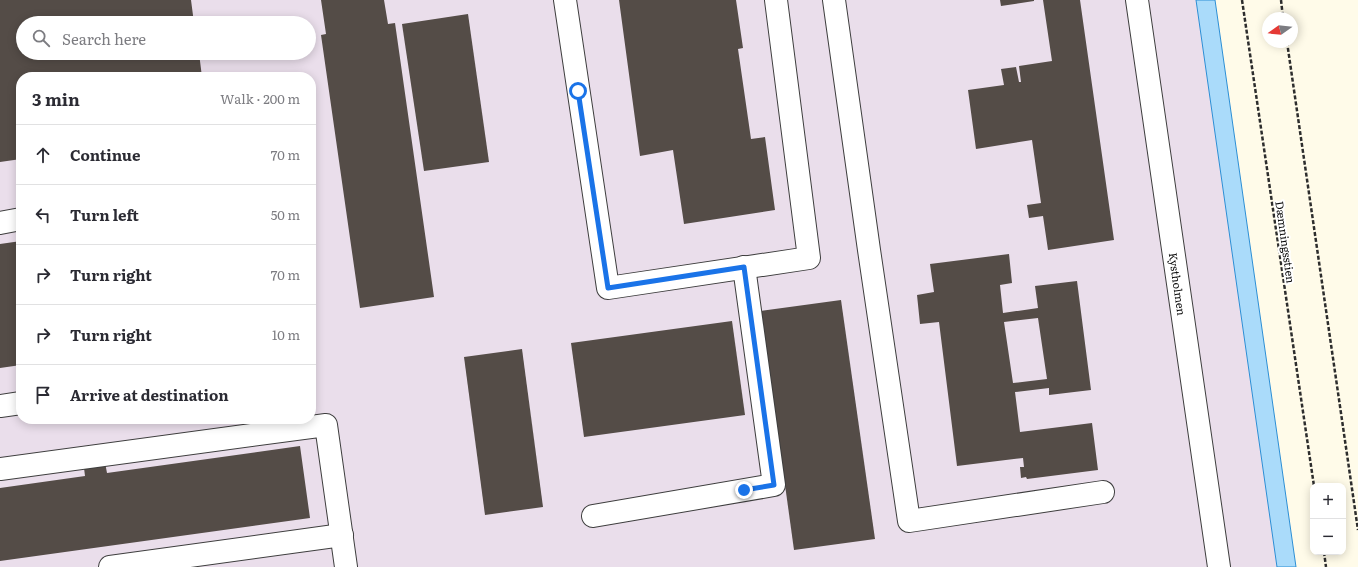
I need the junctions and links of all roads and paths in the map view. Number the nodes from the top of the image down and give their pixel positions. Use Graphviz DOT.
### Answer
graph roads {
  1 [pos="565,0"];
  2 [pos="776,0"];
  3 [pos="834,0"];
  4 [pos="1137,0"];
  5 [pos="1242,0"];
  6 [pos="1281,0"];
  7 [pos="1282,12"];
  8 [pos="1288,48"];
  9 [pos="16,220"];
  10 [pos="0,222"];
  11 [pos="744,267"];
  12 [pos="16,404"];
  13 [pos="0,406"];
  14 [pos="0,469"];
  15 [pos="1314,483"];
  16 [pos="1103,492"];
  17 [pos="593,516"];
  18 [pos="1358,530"];
  19 [pos="342,535"];
  20 [pos="1324,555"];
  21 [pos="110,567"];
  22 [pos="346,567"];
  23 [pos="1219,567"];
  24 [pos="1326,567"];
  1 -- 11 [label="street"];
  2 -- 11 [label="street"];
  3 -- 16 [label="street"];
  4 -- 23 [label="street, Kystholmen"];
  5 -- 15 [label="path, Dæmningsstien"];
  6 -- 7 [label="path"];
  8 -- 18 [label="path"];
  9 -- 10 [label="street"];
  11 -- 17 [label="street"];
  12 -- 13 [label="street"];
  14 -- 19 [label="street"];
  19 -- 21 [label="street"];
  19 -- 22 [label="street"];
  20 -- 24 [label="path"];
}
